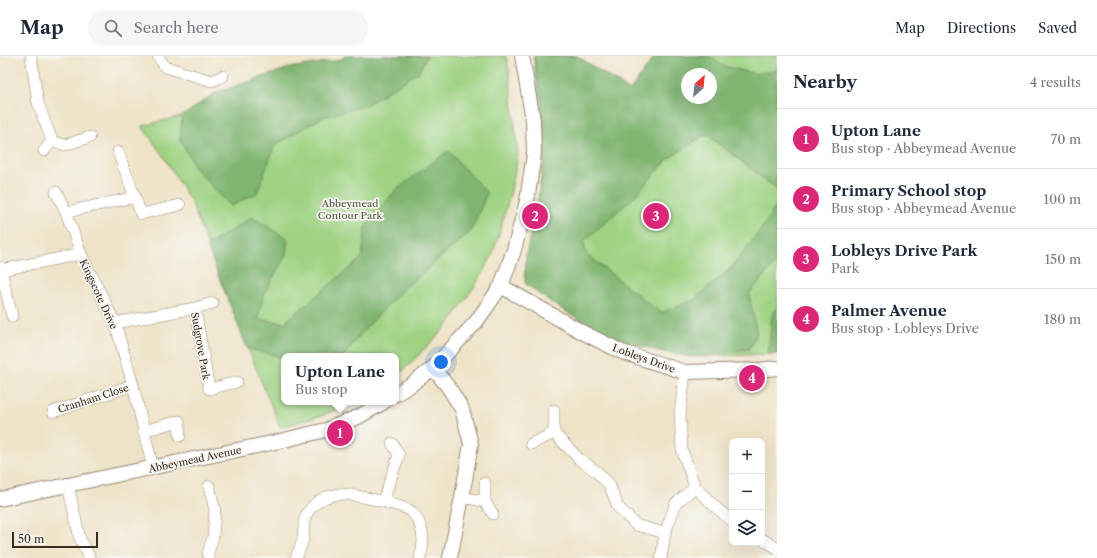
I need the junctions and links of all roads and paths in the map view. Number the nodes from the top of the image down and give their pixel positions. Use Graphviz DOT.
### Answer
graph roads {
  1 [pos="31,56"];
  2 [pos="158,56"];
  3 [pos="522,56"];
  4 [pos="222,76"];
  5 [pos="90,137"];
  6 [pos="52,140"];
  7 [pos="44,151"];
  8 [pos="118,152"];
  9 [pos="56,192"];
  10 [pos="135,197"];
  11 [pos="180,205"];
  12 [pos="66,212"];
  13 [pos="81,254"];
  14 [pos="1,269"];
  15 [pos="501,286"];
  16 [pos="212,303"];
  17 [pos="195,308"];
  18 [pos="12,316"];
  19 [pos="115,322"];
  20 [pos="433,368"];
  21 [pos="777,368"];
  22 [pos="684,372"];
  23 [pos="237,382"];
  24 [pos="133,385"];
  25 [pos="399,392"];
  26 [pos="379,405"];
  27 [pos="554,410"];
  28 [pos="53,412"];
  29 [pos="143,431"];
  30 [pos="554,433"];
  31 [pos="180,436"];
  32 [pos="392,443"];
  33 [pos="531,444"];
  34 [pos="153,468"];
  35 [pos="485,483"];
  36 [pos="68,485"];
  37 [pos="209,486"];
  38 [pos="695,487"];
  39 [pos="462,497"];
  40 [pos="0,499"];
  41 [pos="384,501"];
  42 [pos="485,502"];
  43 [pos="493,514"];
  44 [pos="729,518"];
  45 [pos="665,533"];
  46 [pos="765,541"];
  47 [pos="777,548"];
  48 [pos="90,558"];
  49 [pos="209,558"];
  50 [pos="296,558"];
  51 [pos="420,558"];
  52 [pos="450,558"];
  53 [pos="661,558"];
  1 -- 6 [label="street"];
  2 -- 4 [label="street"];
  3 -- 15 [label="street"];
  5 -- 6 [label="street"];
  6 -- 7 [label="street"];
  8 -- 10 [label="street"];
  9 -- 12 [label="street, Kingscote Drive"];
  10 -- 11 [label="street"];
  10 -- 12 [label="street"];
  12 -- 13 [label="street, Kingscote Drive"];
  13 -- 14 [label="street"];
  13 -- 19 [label="street, Kingscote Drive"];
  14 -- 18 [label="street"];
  15 -- 20 [label="street"];
  15 -- 22 [label="street, Lobleys Drive"];
  16 -- 17 [label="street"];
  17 -- 19 [label="street, Sudgrove Park"];
  17 -- 23 [label="street, Sudgrove Park"];
  19 -- 24 [label="street, Kingscote Drive"];
  20 -- 25 [label="street"];
  20 -- 39 [label="street"];
  21 -- 22 [label="street, Lobleys Drive"];
  22 -- 38 [label="street"];
  24 -- 28 [label="street, Cranham Close"];
  24 -- 29 [label="street, Kingscote Drive"];
  26 -- 34 [label="street, Abbeymead Avenue"];
  27 -- 30 [label="street"];
  29 -- 31 [label="street"];
  29 -- 34 [label="street, Kingscote Drive"];
  30 -- 33 [label="street"];
  30 -- 45 [label="street"];
  32 -- 41 [label="street"];
  34 -- 36 [label="street, Abbeymead Avenue"];
  35 -- 42 [label="street"];
  36 -- 40 [label="street, Abbeymead Avenue"];
  36 -- 48 [label="street"];
  37 -- 49 [label="street"];
  38 -- 44 [label="street"];
  38 -- 45 [label="street"];
  39 -- 42 [label="street"];
  39 -- 52 [label="street"];
  41 -- 50 [label="street"];
  41 -- 51 [label="street"];
  42 -- 43 [label="street"];
  45 -- 53 [label="street"];
  46 -- 47 [label="street"];
}
